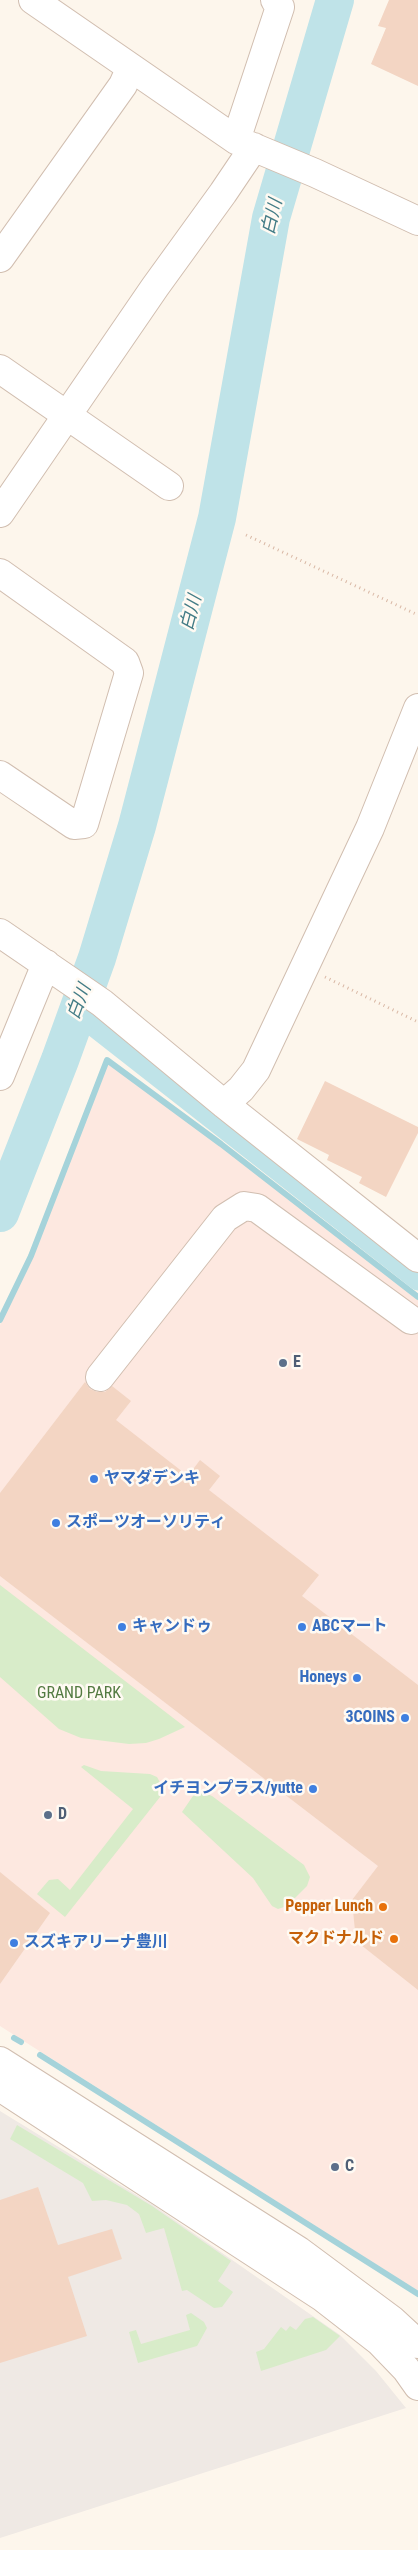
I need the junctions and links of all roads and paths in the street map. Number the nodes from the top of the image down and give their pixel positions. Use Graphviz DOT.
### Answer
graph roads {
  1 [pos="33,0"];
  2 [pos="275,0"];
  3 [pos="130,69"];
  4 [pos="245,143"];
  5 [pos="418,221"];
  6 [pos="0,258"];
  7 [pos="0,369"];
  8 [pos="66,416"];
  9 [pos="169,486"];
  10 [pos="0,513"];
  11 [pos="246,534"];
  12 [pos="0,574"];
  13 [pos="418,615"];
  14 [pos="418,708"];
  15 [pos="0,775"];
  16 [pos="0,933"];
  17 [pos="304,968"];
  18 [pos="55,969"];
  19 [pos="418,1022"];
  20 [pos="0,1076"];
  21 [pos="224,1104"];
  22 [pos="418,1258"];
  23 [pos="411,1320"];
  24 [pos="100,1377"];
  25 [pos="0,2061"];
  26 [pos="0,2087"];
  27 [pos="418,2344"];
  28 [pos="418,2386"];
  1 -- 3 [label="street"];
  2 -- 4 [label="street"];
  3 -- 4 [label="street"];
  3 -- 6 [label="street"];
  4 -- 5 [label="street"];
  4 -- 8 [label="street"];
  7 -- 8 [label="street"];
  8 -- 9 [label="street"];
  8 -- 10 [label="street"];
  11 -- 13 [label="path"];
  12 -- 15 [label="street"];
  14 -- 17 [label="street"];
  16 -- 18 [label="street"];
  17 -- 19 [label="path"];
  17 -- 21 [label="street"];
  18 -- 20 [label="street"];
  18 -- 21 [label="street"];
  21 -- 22 [label="street"];
  23 -- 24 [label="street"];
  25 -- 27 [label="street"];
  26 -- 28 [label="street"];
}
